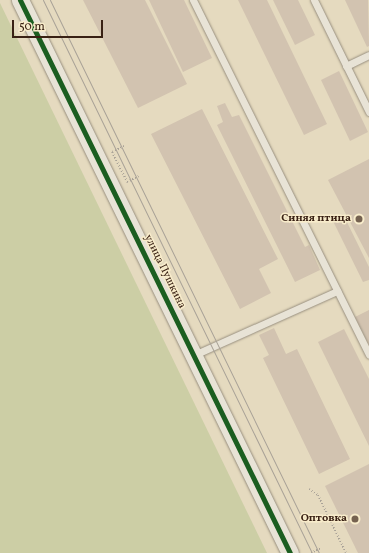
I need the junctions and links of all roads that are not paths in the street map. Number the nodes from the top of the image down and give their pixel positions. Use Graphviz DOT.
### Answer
graph roads {
  1 [pos="20,0"];
  2 [pos="193,0"];
  3 [pos="314,0"];
  4 [pos="369,55"];
  5 [pos="346,66"];
  6 [pos="369,112"];
  7 [pos="337,291"];
  8 [pos="194,355"];
  9 [pos="369,356"];
  10 [pos="290,553"];
  1 -- 8 [label="street, улица Пушкина"];
  2 -- 7 [label="lane"];
  3 -- 5 [label="lane"];
  4 -- 5 [label="lane"];
  5 -- 6 [label="lane"];
  7 -- 8 [label="lane"];
  7 -- 9 [label="lane"];
  8 -- 10 [label="street, улица Пушкина"];
}
